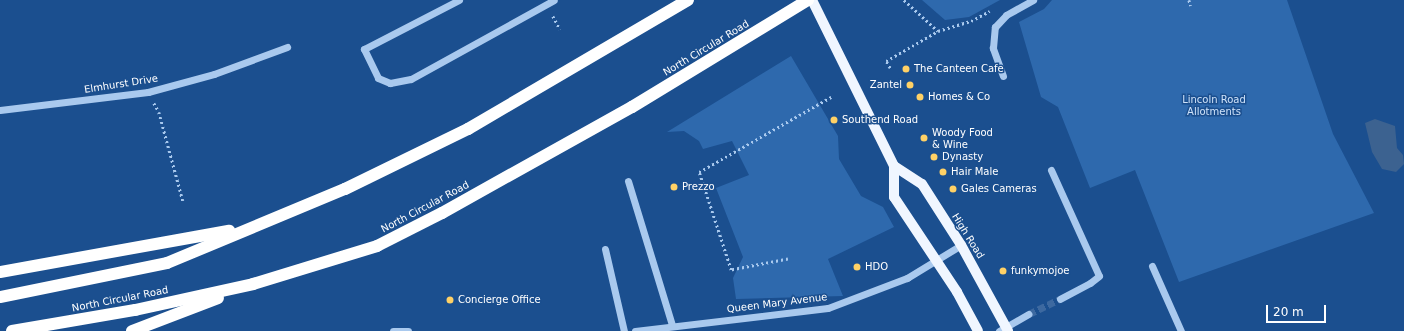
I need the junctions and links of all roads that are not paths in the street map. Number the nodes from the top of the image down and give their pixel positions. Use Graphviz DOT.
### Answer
graph roads {
  1 [pos="460,0"];
  2 [pos="554,0"];
  3 [pos="688,0"];
  4 [pos="808,0"];
  5 [pos="812,0"];
  6 [pos="1034,0"];
  7 [pos="287,47"];
  8 [pos="1003,76"];
  9 [pos="0,110"];
  10 [pos="894,166"];
  11 [pos="1051,170"];
  12 [pos="628,181"];
  13 [pos="248,228"];
  14 [pos="961,245"];
  15 [pos="605,249"];
  16 [pos="936,261"];
  17 [pos="1152,266"];
  18 [pos="0,272"];
  19 [pos="253,284"];
  20 [pos="0,297"];
  21 [pos="1060,298"];
  22 [pos="1029,314"];
  23 [pos="672,325"];
  24 [pos="1004,330"];
  25 [pos="12,331"];
  26 [pos="132,331"];
  27 [pos="393,331"];
  28 [pos="408,331"];
  29 [pos="624,331"];
  30 [pos="635,331"];
  31 [pos="978,331"];
  32 [pos="1181,331"];
  1 -- 2 [label="street"];
  3 -- 13 [label="highway"];
  4 -- 19 [label="highway, North Circular Road"];
  5 -- 10 [label="main road"];
  6 -- 8 [label="street"];
  7 -- 9 [label="street, Elmhurst Drive"];
  10 -- 14 [label="main road, High Road"];
  10 -- 16 [label="main road"];
  11 -- 21 [label="street"];
  12 -- 23 [label="street"];
  13 -- 18 [label="highway"];
  13 -- 20 [label="highway"];
  14 -- 16 [label="street, Queen Mary Avenue"];
  14 -- 24 [label="main road, High Road"];
  15 -- 29 [label="street"];
  16 -- 23 [label="street, Queen Mary Avenue"];
  16 -- 31 [label="main road"];
  17 -- 32 [label="street"];
  19 -- 25 [label="highway, North Circular Road"];
  19 -- 26 [label="highway"];
  22 -- 24 [label="street"];
  23 -- 30 [label="street, Queen Mary Avenue"];
  27 -- 28 [label="street"];
}
